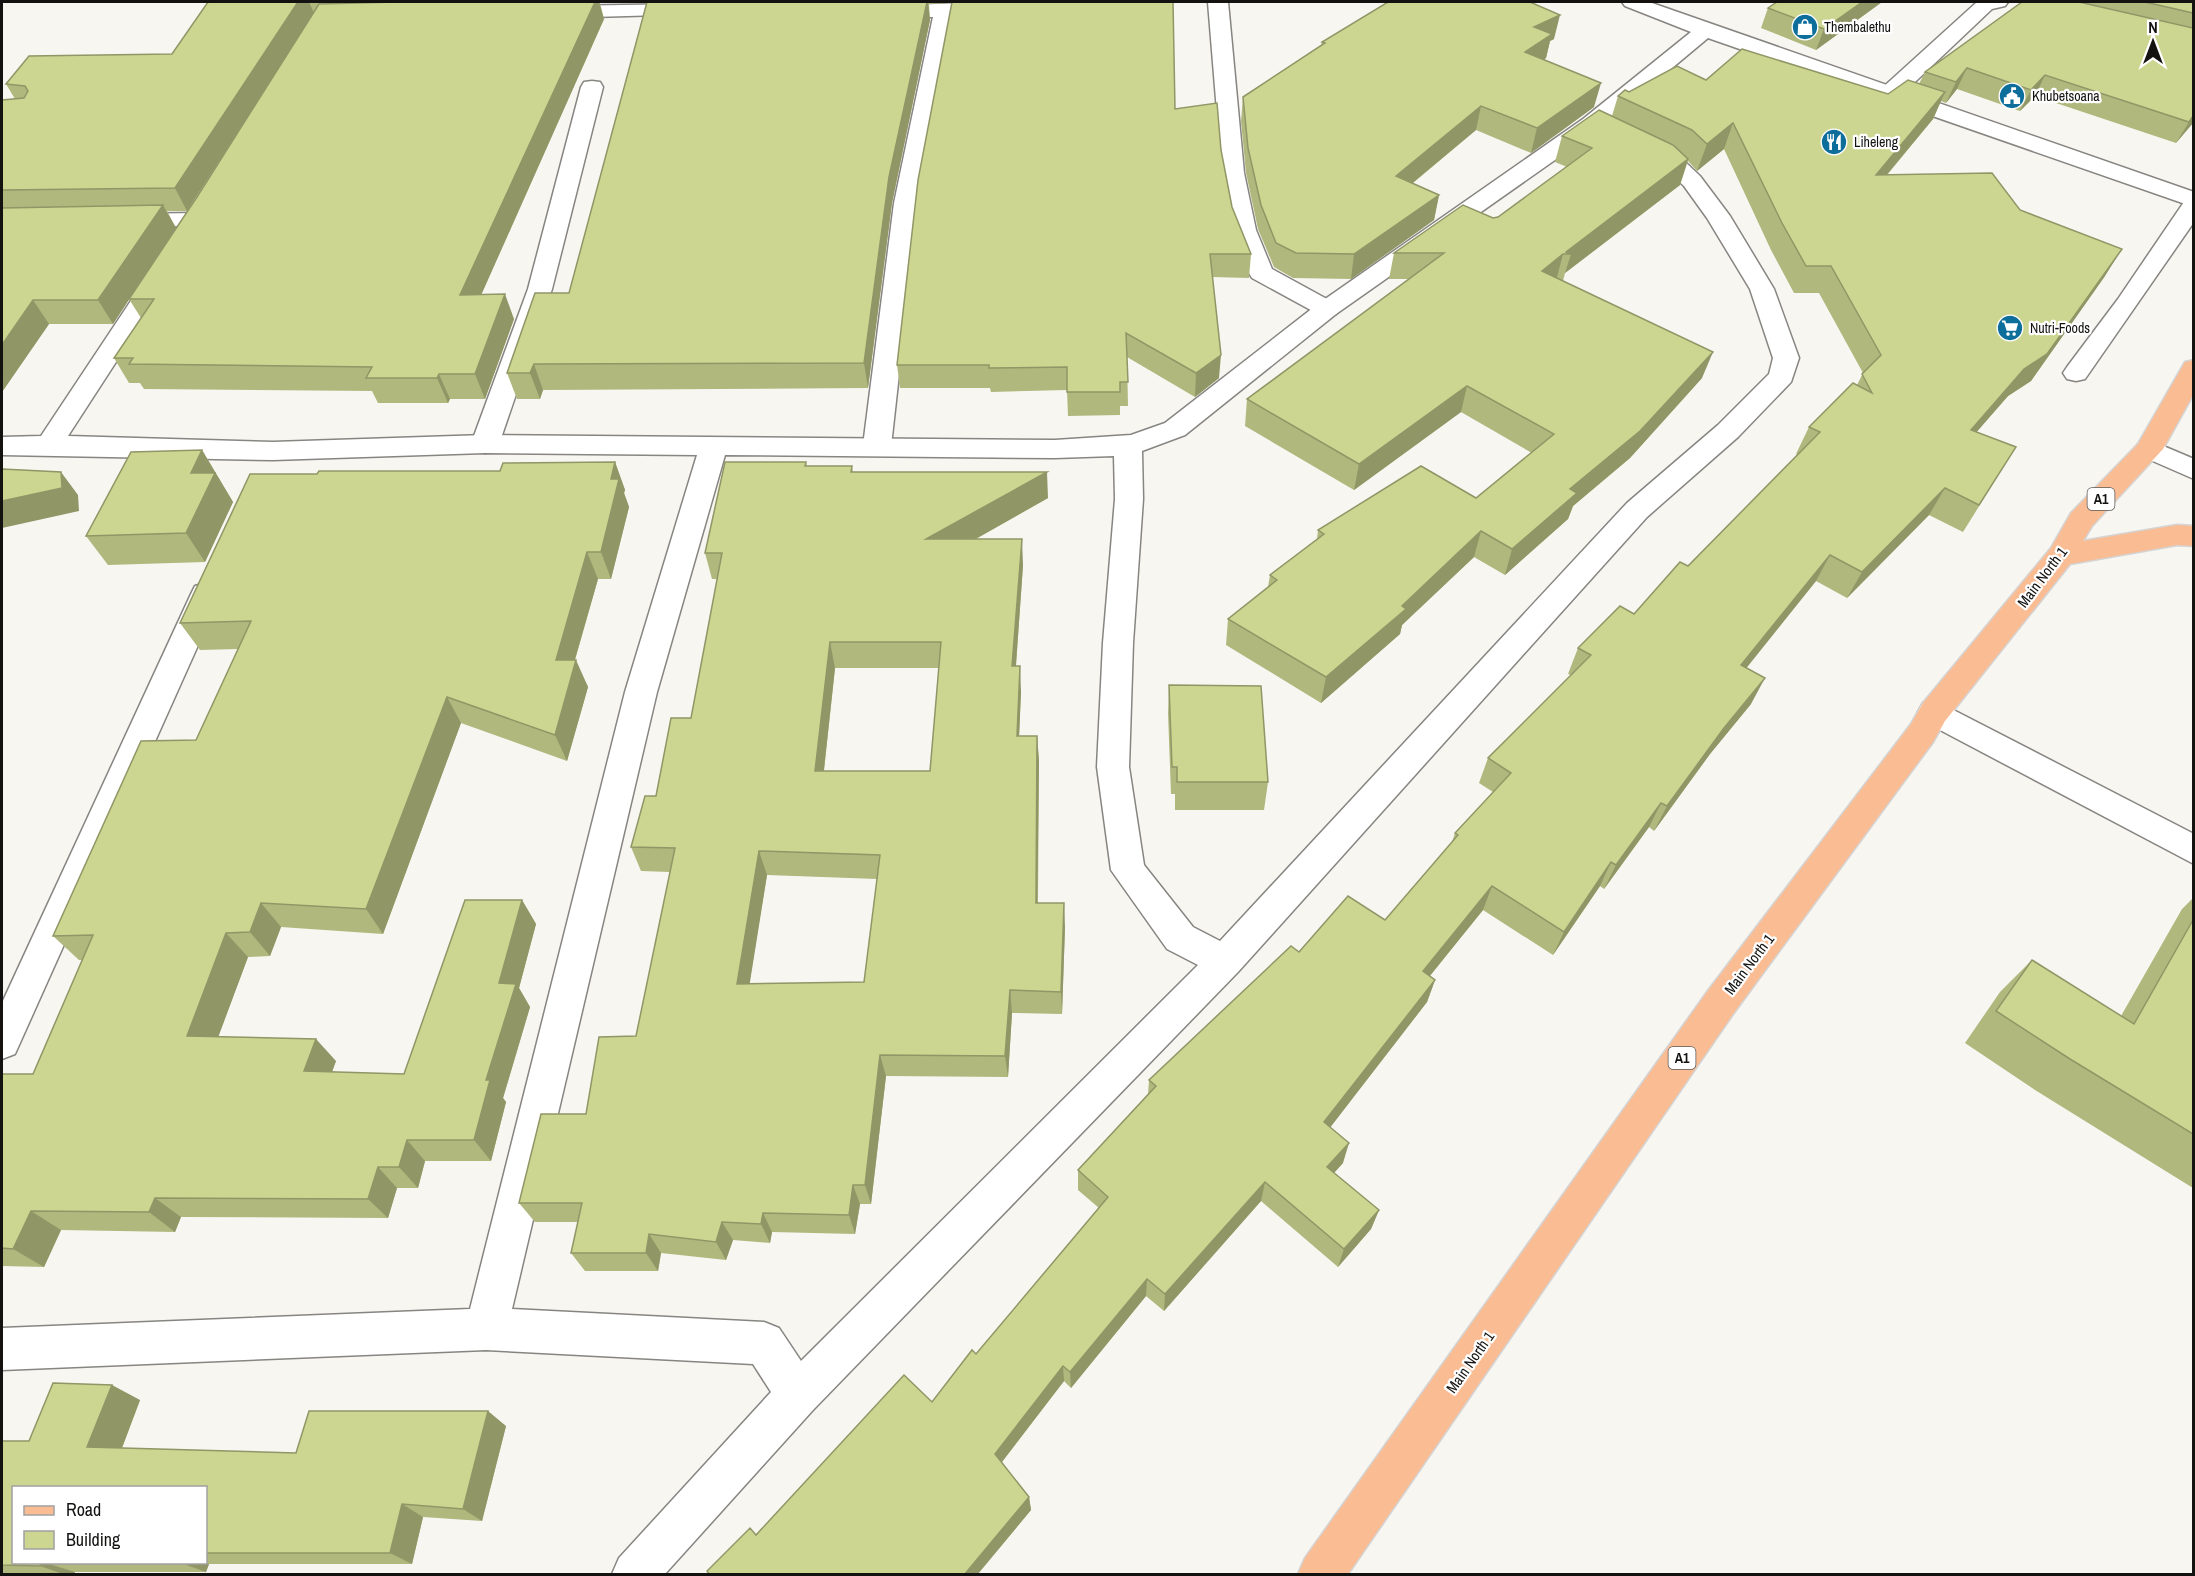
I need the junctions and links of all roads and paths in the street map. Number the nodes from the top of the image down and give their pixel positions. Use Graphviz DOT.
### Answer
graph roads {
  1 [pos="1014,2"];
  2 [pos="1218,2"];
  3 [pos="1632,2"];
  4 [pos="1998,2"];
  5 [pos="645,6"];
  6 [pos="921,7"];
  7 [pos="713,10"];
  8 [pos="541,12"];
  9 [pos="862,12"];
  10 [pos="944,12"];
  11 [pos="1705,30"];
  12 [pos="592,87"];
  13 [pos="1889,94"];
  14 [pos="1591,124"];
  15 [pos="208,200"];
  16 [pos="2193,202"];
  17 [pos="106,221"];
  18 [pos="171,259"];
  19 [pos="1327,309"];
  20 [pos="2193,368"];
  21 [pos="2076,373"];
  22 [pos="485,444"];
  23 [pos="50,445"];
  24 [pos="714,445"];
  25 [pos="2,446"];
  26 [pos="877,446"];
  27 [pos="1128,447"];
  28 [pos="2149,449"];
  29 [pos="273,451"];
  30 [pos="2193,470"];
  31 [pos="258,484"];
  32 [pos="2193,536"];
  33 [pos="2061,555"];
  34 [pos="218,570"];
  35 [pos="1934,712"];
  36 [pos="2193,850"];
  37 [pos="1225,961"];
  38 [pos="2,1042"];
  39 [pos="486,1329"];
  40 [pos="2,1349"];
  41 [pos="798,1395"];
  42 [pos="635,1575"];
  43 [pos="1321,1575"];
  1 -- 10 [label="street"];
  2 -- 19 [label="street"];
  3 -- 11 [label="street"];
  4 -- 13 [label="street"];
  5 -- 7 [label="street"];
  5 -- 8 [label="street"];
  6 -- 9 [label="street"];
  6 -- 10 [label="street"];
  10 -- 26 [label="street"];
  11 -- 13 [label="street"];
  11 -- 14 [label="street"];
  12 -- 22 [label="street"];
  13 -- 16 [label="street"];
  14 -- 19 [label="street"];
  14 -- 37 [label="street"];
  15 -- 17 [label="street"];
  16 -- 21 [label="street"];
  18 -- 23 [label="street"];
  19 -- 27 [label="street"];
  20 -- 28 [label="main road, Main North 1 / A1"];
  22 -- 24 [label="street"];
  22 -- 29 [label="street"];
  23 -- 25 [label="street"];
  23 -- 29 [label="street"];
  24 -- 26 [label="street"];
  24 -- 39 [label="street"];
  26 -- 27 [label="street"];
  27 -- 37 [label="street"];
  28 -- 30 [label="street"];
  28 -- 33 [label="main road, Main North 1 / A1"];
  29 -- 31 [label="street"];
  32 -- 33 [label="main road"];
  33 -- 35 [label="main road, Main North 1 / A1"];
  34 -- 38 [label="street"];
  35 -- 36 [label="street"];
  35 -- 43 [label="main road, Main North 1 / A1"];
  37 -- 41 [label="street"];
  39 -- 40 [label="street"];
  39 -- 41 [label="street"];
  41 -- 42 [label="street"];
}
